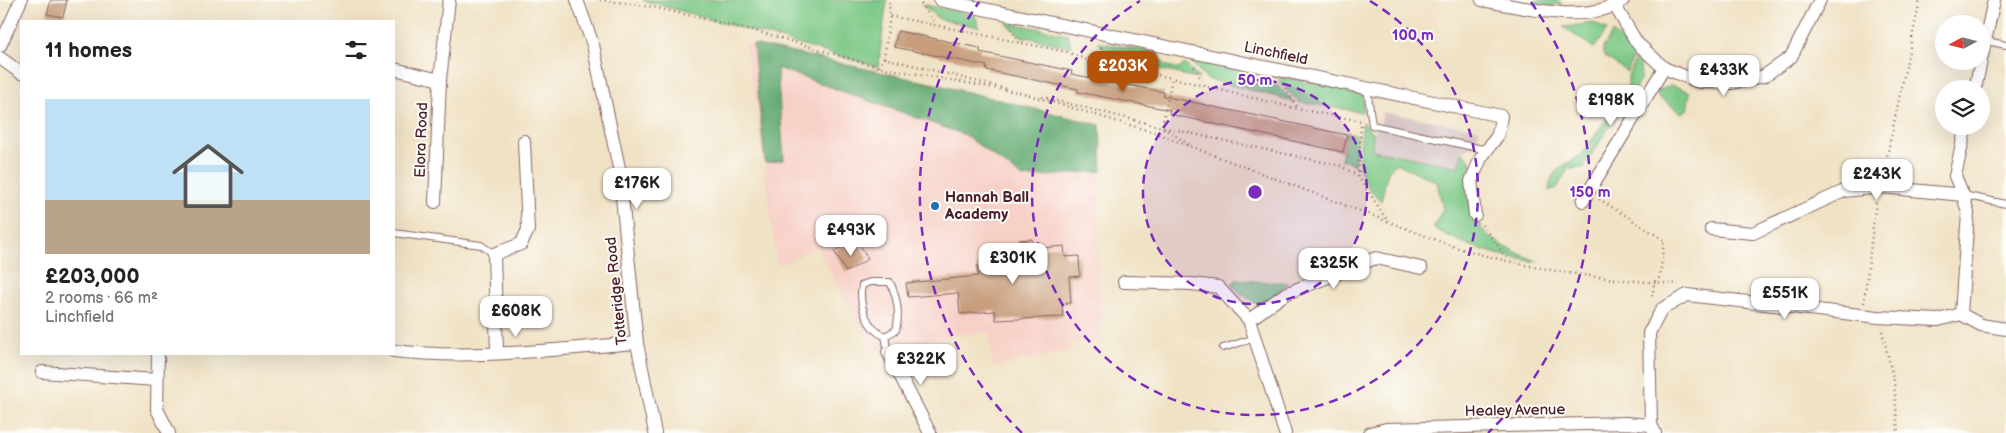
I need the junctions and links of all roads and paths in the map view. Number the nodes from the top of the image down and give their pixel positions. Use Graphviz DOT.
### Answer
graph roads {
  1 [pos="20,0"];
  2 [pos="450,0"];
  3 [pos="600,0"];
  4 [pos="889,0"];
  5 [pos="918,0"];
  6 [pos="940,0"];
  7 [pos="1482,0"];
  8 [pos="1820,0"];
  9 [pos="1920,0"];
  10 [pos="1994,0"];
  11 [pos="581,1"];
  12 [pos="1497,1"];
  13 [pos="1619,3"];
  14 [pos="890,16"];
  15 [pos="1990,20"];
  16 [pos="937,25"];
  17 [pos="1990,42"];
  18 [pos="2006,45"];
  19 [pos="0,46"];
  20 [pos="1185,51"];
  21 [pos="0,58"];
  22 [pos="884,58"];
  23 [pos="878,67"];
  24 [pos="1664,68"];
  25 [pos="395,69"];
  26 [pos="1274,69"];
  27 [pos="20,72"];
  28 [pos="1172,78"];
  29 [pos="440,80"];
  30 [pos="1206,87"];
  31 [pos="1367,88"];
  32 [pos="1298,109"];
  33 [pos="1162,127"];
  34 [pos="1964,135"];
  35 [pos="524,141"];
  36 [pos="1196,148"];
  37 [pos="1487,150"];
  38 [pos="1358,176"];
  39 [pos="1881,187"];
  40 [pos="1963,195"];
  41 [pos="1585,196"];
  42 [pos="435,202"];
  43 [pos="2006,204"];
  44 [pos="1475,215"];
  45 [pos="1387,221"];
  46 [pos="1711,229"];
  47 [pos="395,232"];
  48 [pos="494,254"];
  49 [pos="1509,262"];
  50 [pos="1421,268"];
  51 [pos="1124,282"];
  52 [pos="1654,282"];
  53 [pos="1688,284"];
  54 [pos="1854,303"];
  55 [pos="1961,314"];
  56 [pos="1878,317"];
  57 [pos="1249,320"];
  58 [pos="2006,329"];
  59 [pos="885,336"];
  60 [pos="1255,338"];
  61 [pos="637,343"];
  62 [pos="1223,348"];
  63 [pos="395,351"];
  64 [pos="888,352"];
  65 [pos="497,353"];
  66 [pos="158,355"];
  67 [pos="42,372"];
  68 [pos="156,380"];
  69 [pos="1653,429"];
  70 [pos="169,433"];
  71 [pos="655,433"];
  72 [pos="930,433"];
  73 [pos="1285,433"];
  74 [pos="1370,433"];
  75 [pos="1898,433"];
  1 -- 19 [label="street"];
  2 -- 29 [label="street, Elora Road"];
  3 -- 23 [label="path"];
  4 -- 14 [label="path"];
  5 -- 16 [label="path"];
  6 -- 20 [label="street, Linchfield"];
  7 -- 12 [label="street"];
  8 -- 24 [label="street"];
  9 -- 39 [label="path"];
  10 -- 15 [label="street"];
  11 -- 61 [label="street, Totteridge Road"];
  12 -- 13 [label="street"];
  13 -- 24 [label="street"];
  14 -- 16 [label="path"];
  14 -- 22 [label="path"];
  16 -- 28 [label="path"];
  17 -- 18 [label="lane"];
  20 -- 26 [label="street, Linchfield"];
  20 -- 30 [label="path"];
  21 -- 27 [label="street"];
  22 -- 23 [label="path"];
  22 -- 33 [label="path"];
  23 -- 36 [label="path"];
  24 -- 41 [label="street"];
  25 -- 29 [label="street"];
  26 -- 31 [label="street, Linchfield"];
  26 -- 32 [label="path"];
  28 -- 30 [label="path"];
  28 -- 33 [label="path"];
  29 -- 42 [label="street, Elora Road"];
  30 -- 32 [label="path"];
  31 -- 37 [label="lane"];
  31 -- 37 [label="street, Linchfield"];
  32 -- 38 [label="path"];
  33 -- 36 [label="path"];
  33 -- 38 [label="path"];
  34 -- 40 [label="street"];
  35 -- 48 [label="street"];
  36 -- 45 [label="path"];
  37 -- 44 [label="street, Linchfield"];
  38 -- 45 [label="path"];
  39 -- 40 [label="street"];
  39 -- 46 [label="street"];
  39 -- 54 [label="path"];
  40 -- 43 [label="lane"];
  40 -- 55 [label="street"];
  41 -- 52 [label="path"];
  44 -- 49 [label="path"];
  45 -- 49 [label="path"];
  47 -- 48 [label="lane"];
  48 -- 65 [label="street"];
  49 -- 52 [label="path"];
  50 -- 57 [label="street"];
  51 -- 57 [label="street"];
  52 -- 53 [label="path"];
  55 -- 56 [label="street"];
  55 -- 58 [label="street"];
  56 -- 69 [label="street"];
  56 -- 75 [label="path"];
  57 -- 60 [label="street"];
  59 -- 59 [label="lane"];
  59 -- 64 [label="lane"];
  60 -- 62 [label="lane"];
  60 -- 73 [label="street"];
  61 -- 65 [label="street"];
  61 -- 71 [label="street, Totteridge Road"];
  63 -- 65 [label="street"];
  64 -- 72 [label="street"];
  66 -- 68 [label="street"];
  67 -- 68 [label="street"];
  68 -- 70 [label="street"];
  69 -- 74 [label="street, Healey Avenue"];
}
